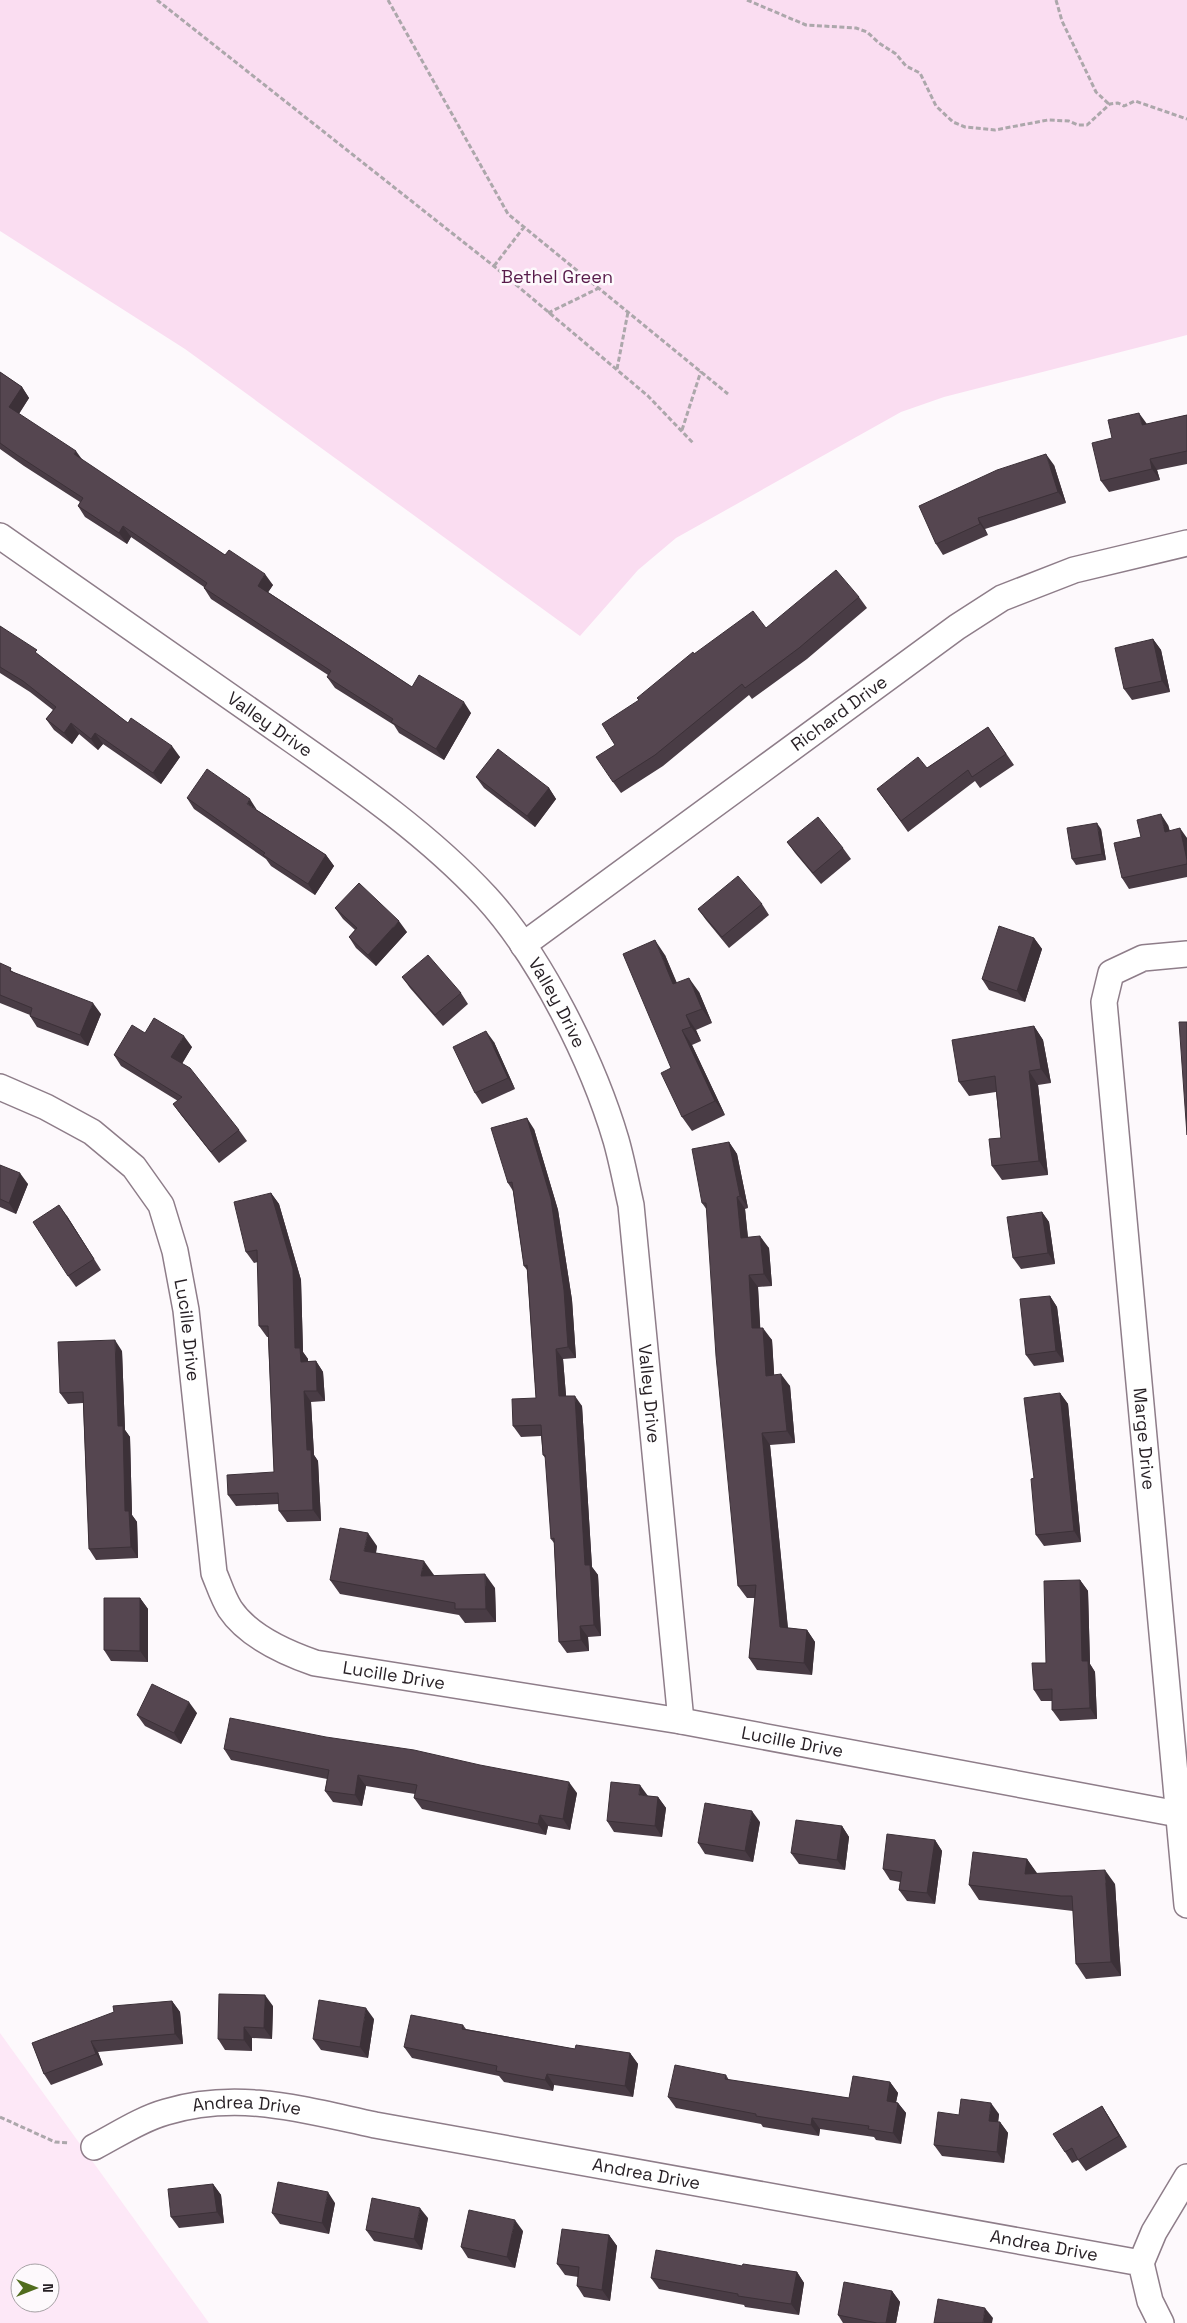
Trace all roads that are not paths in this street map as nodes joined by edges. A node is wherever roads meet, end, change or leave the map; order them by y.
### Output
1 (0, 536) edge
2 (1187, 544) edge
3 (523, 945) junction
4 (1187, 954) edge
5 (0, 1086) edge
6 (680, 1721) junction
7 (1178, 1814) junction
8 (1187, 1905) edge
9 (94, 2147) road end
10 (1187, 2176) edge
11 (1142, 2263) junction
12 (1161, 2323) edge

1 - 3 street, Valley Drive
2 - 3 street, Richard Drive
3 - 6 street, Valley Drive
4 - 7 street, Marge Drive
5 - 6 street, Lucille Drive
6 - 7 street, Lucille Drive
7 - 8 street, Marge Drive
9 - 11 street, Andrea Drive
10 - 11 street
11 - 12 street

